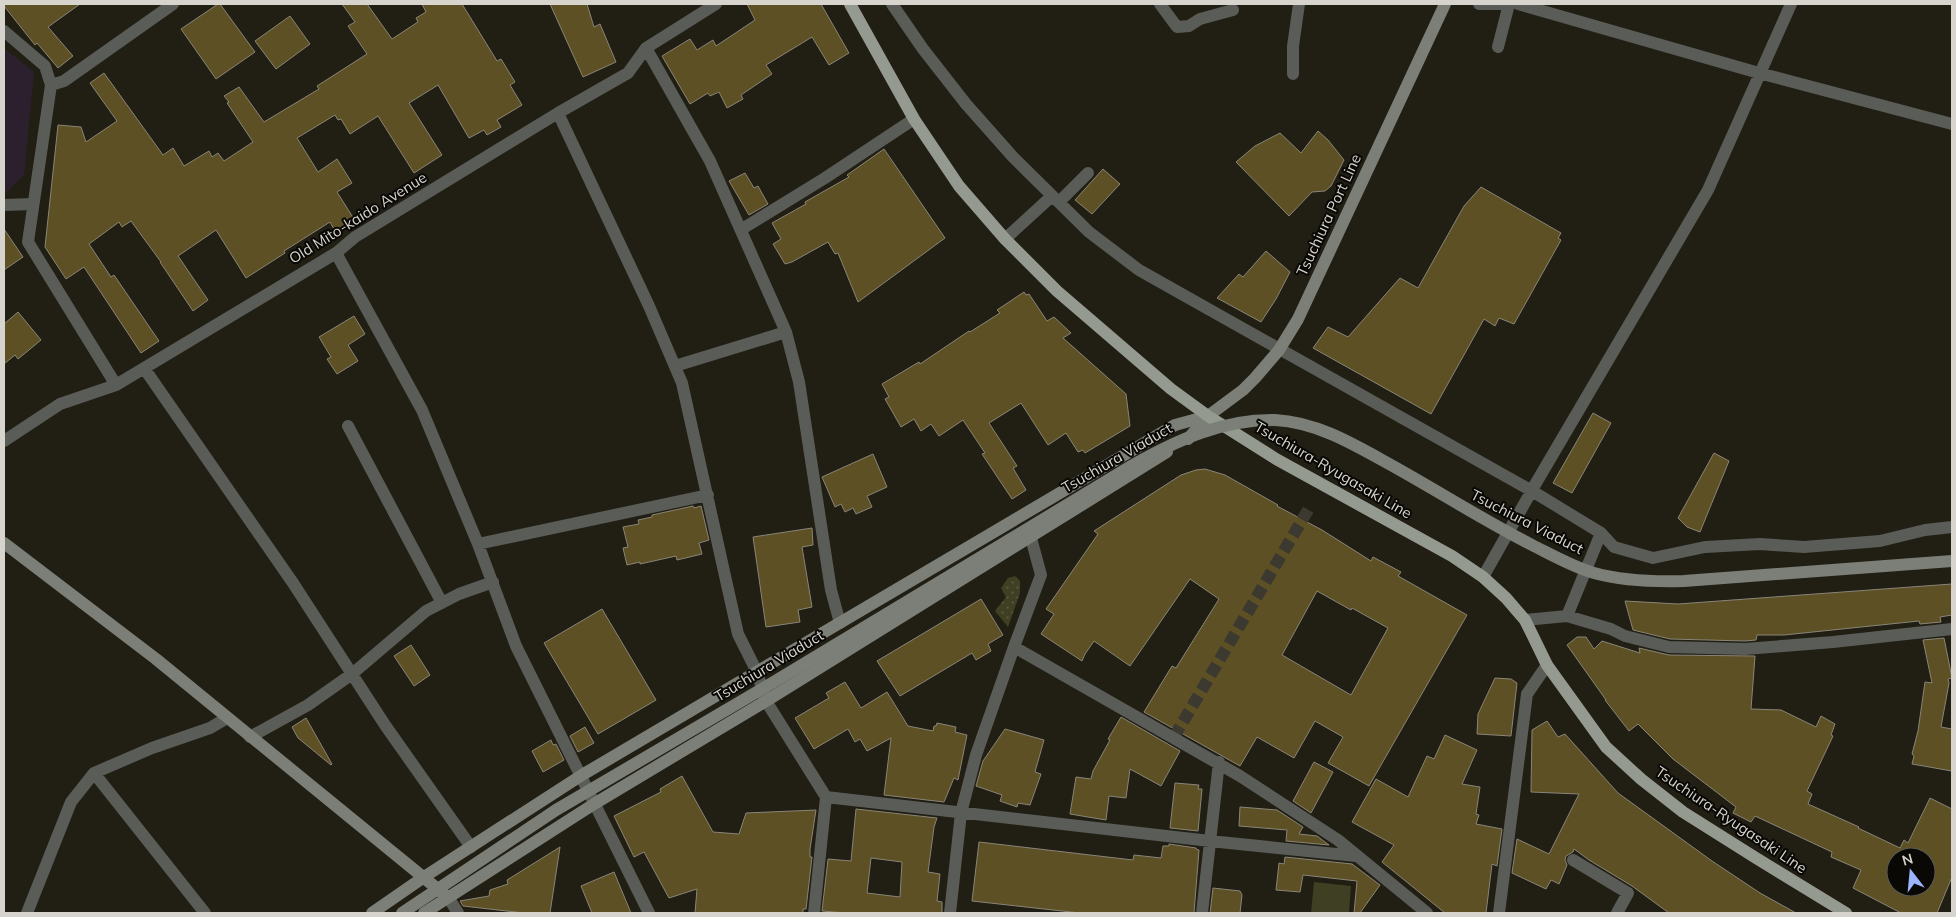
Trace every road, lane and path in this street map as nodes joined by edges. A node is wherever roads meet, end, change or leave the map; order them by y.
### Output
1 (173, 4) edge
2 (716, 4) edge
3 (850, 4) edge
4 (892, 4) edge
5 (1160, 4) edge
6 (1299, 4) edge
7 (1446, 4) edge
8 (1480, 4) edge
9 (1501, 4) edge
10 (1509, 4) edge
11 (1518, 4) edge
12 (1791, 4) edge
13 (1228, 8) edge
14 (4, 30) edge
15 (1498, 47) dead end
16 (646, 48) junction
17 (1759, 73) junction
18 (1293, 74) dead end
19 (51, 85) junction
20 (558, 113) junction
21 (914, 119) junction
22 (1952, 124) edge
23 (1088, 173) dead end
24 (1056, 199) junction
25 (33, 204) junction
26 (4, 205) edge
27 (742, 229) junction
28 (1005, 239) junction
29 (336, 253) junction
30 (786, 332) junction
31 (1279, 350) junction
32 (675, 366) junction
33 (144, 368) junction
34 (116, 385) junction
35 (1208, 416) junction
36 (348, 426) dead end
37 (4, 441) edge
38 (1532, 491) junction
39 (708, 495) junction
40 (1952, 527) edge
41 (1601, 532) junction
42 (1031, 538) junction
43 (4, 543) edge
44 (478, 544) junction
45 (1952, 561) edge
46 (1483, 576) junction
47 (492, 582) junction
48 (442, 603) junction
49 (1567, 616) junction
50 (1525, 620) junction
51 (840, 623) junction
52 (1952, 629) edge
53 (1014, 647) junction
54 (1547, 665) junction
55 (757, 672) junction
56 (352, 674) junction
57 (766, 702) junction
58 (226, 718) junction
59 (250, 737) junction
60 (1219, 762) junction
61 (94, 773) junction
62 (582, 775) junction
63 (826, 797) junction
64 (594, 804) junction
65 (962, 813) junction
66 (1210, 841) junction
67 (471, 847) junction
68 (1356, 856) junction
69 (1573, 860) dead end
70 (424, 877) junction
71 (448, 897) junction
72 (27, 913) edge
73 (205, 913) edge
74 (372, 913) edge
75 (402, 913) edge
76 (424, 913) edge
77 (458, 913) edge
78 (650, 913) edge
79 (814, 913) edge
80 (950, 913) edge
81 (1202, 913) edge
82 (1427, 913) edge
83 (1499, 913) edge
84 (1617, 913) edge
85 (1846, 913) edge

1 - 19 street
2 - 16 street, Old Mito-kaido Avenue
3 - 21 main road, Tsuchiura-Ryugasaki Line
4 - 24 street
5 - 13 street
6 - 18 street
7 - 31 street, Tsuchiura Port Line
8 - 9 street
10 - 15 street
11 - 17 street
12 - 17 street
14 - 19 street
16 - 20 street, Old Mito-kaido Avenue
16 - 27 street
17 - 22 street
17 - 38 street
19 - 25 street
20 - 29 street, Old Mito-kaido Avenue
20 - 32 street
21 - 27 street
21 - 28 main road, Tsuchiura-Ryugasaki Line
23 - 24 street
24 - 28 street
24 - 31 street
25 - 26 street
25 - 34 street
27 - 30 street
28 - 35 main road, Tsuchiura-Ryugasaki Line
29 - 33 street, Old Mito-kaido Avenue
29 - 44 street
30 - 32 street
30 - 51 street
31 - 35 street, Tsuchiura Port Line
31 - 38 street
32 - 39 street
33 - 34 street, Old Mito-kaido Avenue
33 - 56 street
34 - 37 street, Old Mito-kaido Avenue
35 - 42 street
35 - 46 main road, Tsuchiura-Ryugasaki Line
35 - 51 street
36 - 48 street
38 - 41 street
38 - 46 street
39 - 44 street
39 - 55 street
40 - 41 street
41 - 49 street
42 - 53 street
42 - 57 street
43 - 58 street
44 - 47 street
45 - 75 street, Tsuchiura Viaduct, bridge
46 - 50 main road, Tsuchiura-Ryugasaki Line
47 - 48 street
47 - 62 street
48 - 56 street
49 - 50 street
49 - 52 street
50 - 54 main road, Tsuchiura-Ryugasaki Line
51 - 55 street
53 - 60 street
53 - 65 street
54 - 83 street
54 - 85 main road, Tsuchiura-Ryugasaki Line
55 - 57 street
55 - 62 street
56 - 59 street
56 - 67 street
57 - 63 street
57 - 64 street
58 - 59 street
58 - 61 street
59 - 70 street
60 - 66 street
60 - 68 street
61 - 72 street
61 - 73 street
62 - 64 street
62 - 67 street
63 - 65 street
63 - 79 street
64 - 71 street
64 - 78 street
65 - 66 street
65 - 80 street
66 - 68 street
66 - 81 street
67 - 70 street
68 - 82 street
69 - 84 street
70 - 71 street
70 - 74 street
71 - 76 street
71 - 77 street

